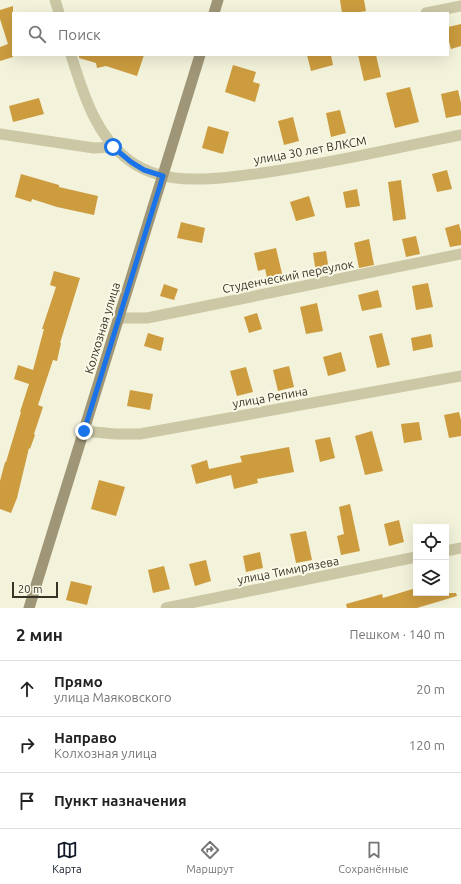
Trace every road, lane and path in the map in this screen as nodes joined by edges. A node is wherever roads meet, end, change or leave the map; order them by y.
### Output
1 (55, 0) edge
2 (218, 0) edge
3 (461, 6) edge
4 (59, 12) edge
5 (214, 12) edge
6 (431, 12) edge
7 (71, 56) edge
8 (200, 56) edge
9 (0, 134) edge
10 (461, 135) edge
11 (113, 147) junction
12 (163, 176) junction
13 (461, 254) edge
14 (119, 318) junction
15 (461, 376) edge
16 (84, 431) junction
17 (461, 548) edge
18 (449, 550) edge
19 (413, 558) edge
20 (29, 608) edge
21 (166, 608) edge

1 - 4 street
2 - 5 main road
3 - 6 street
7 - 11 street, улица 30 лет ВЛКСМ
8 - 12 main road, Колхозная улица
9 - 11 street
10 - 12 street, улица 30 лет ВЛКСМ
11 - 12 street, улица 30 лет ВЛКСМ
12 - 14 main road, Колхозная улица
13 - 14 street, Студенческий переулок
14 - 16 main road, Колхозная улица
15 - 16 street, улица Репина
16 - 20 main road, Колхозная улица
17 - 18 street
19 - 21 street, улица Тимирязева

